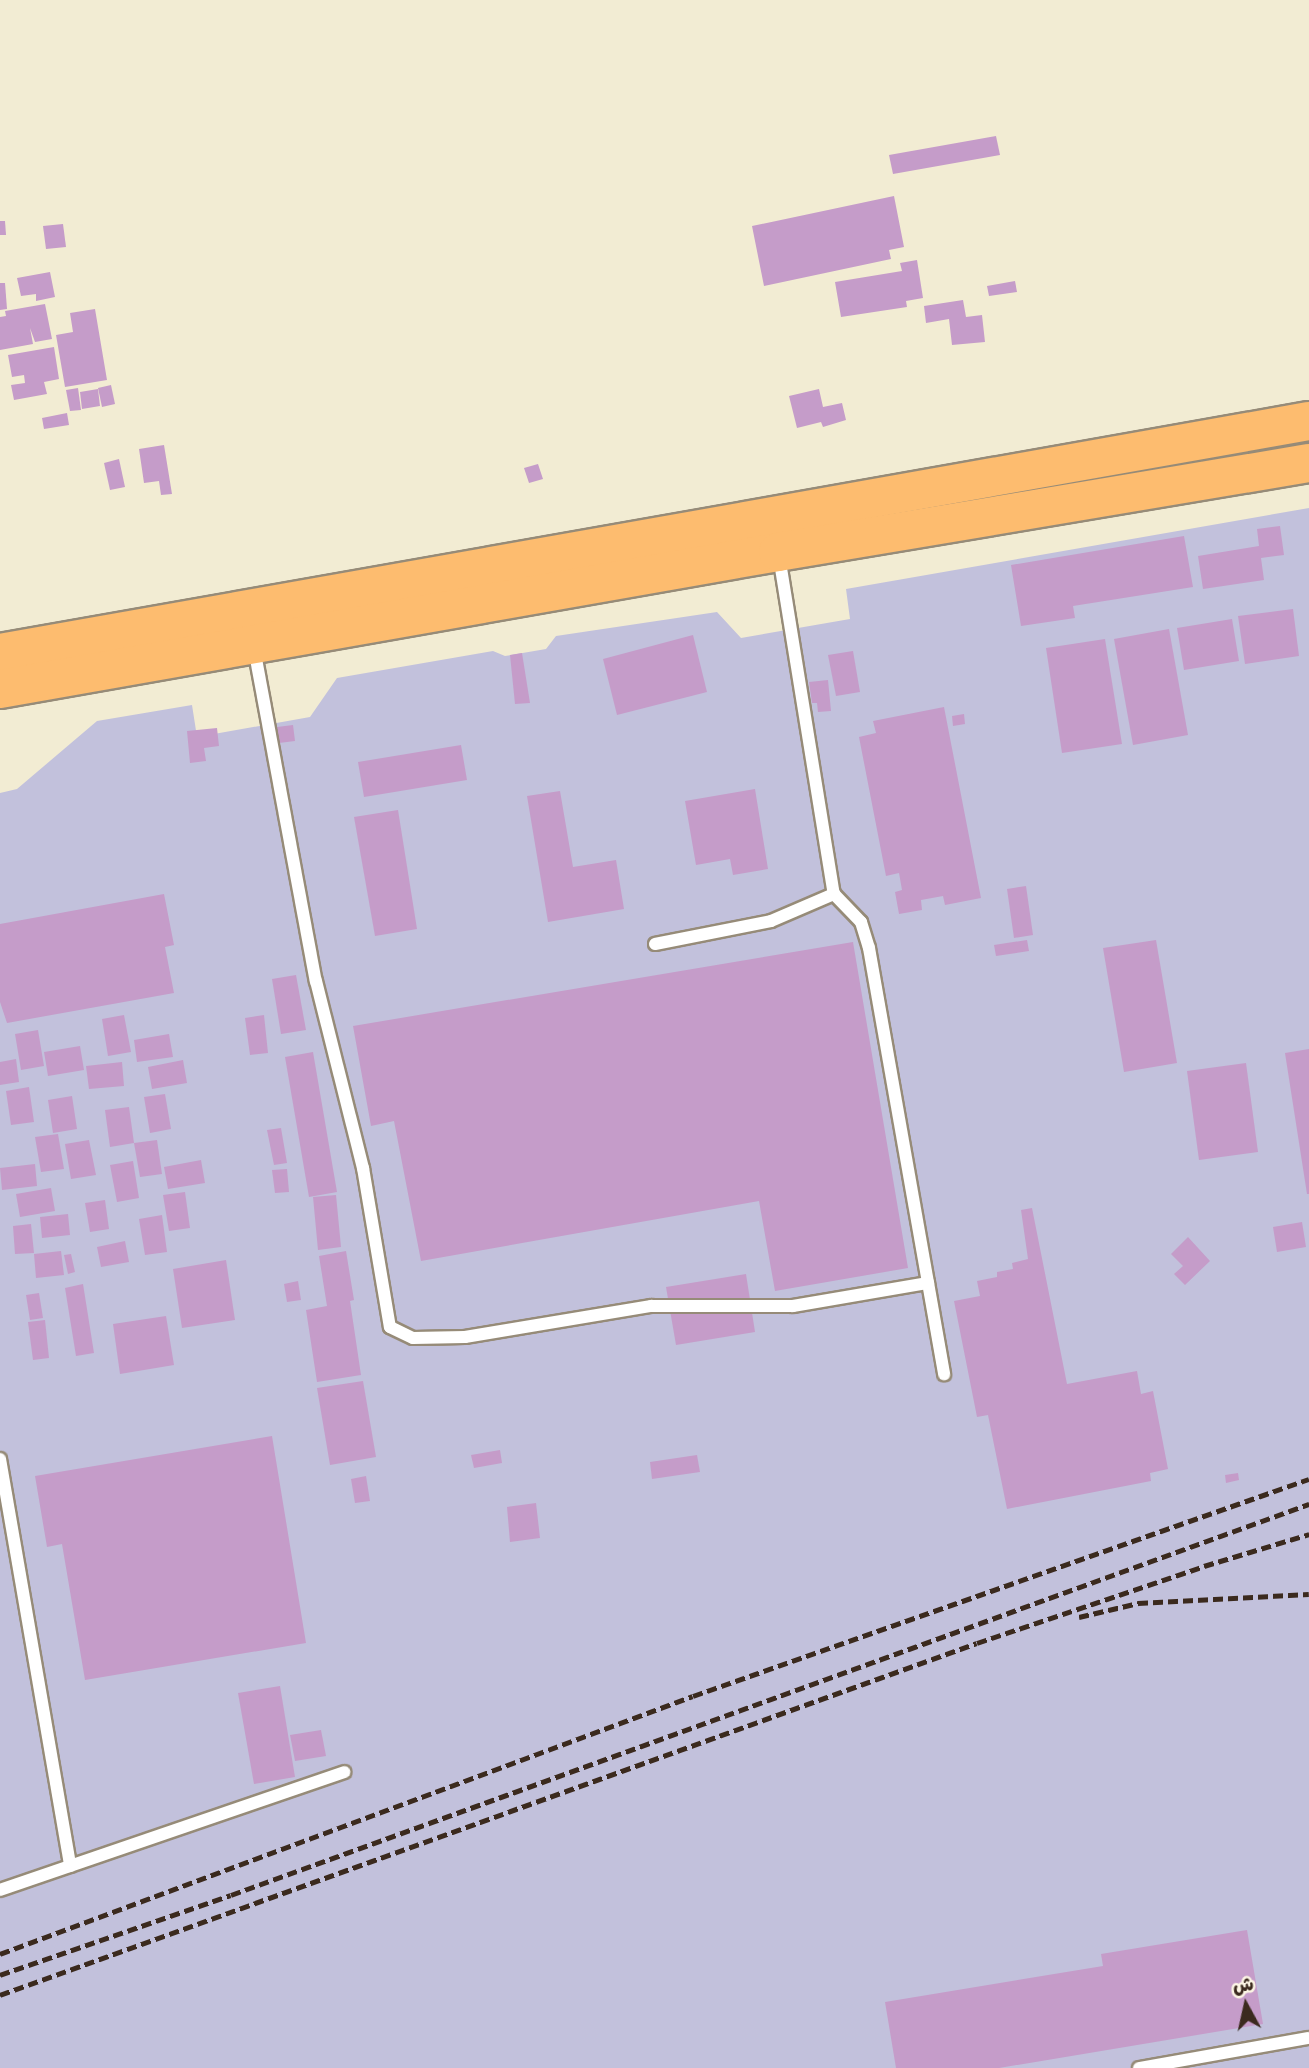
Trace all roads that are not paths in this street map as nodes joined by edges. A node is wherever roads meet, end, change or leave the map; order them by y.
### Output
1 (1309, 421) edge
2 (1309, 463) edge
3 (778, 552) junction
4 (254, 644) junction
5 (0, 653) edge
6 (0, 689) edge
7 (834, 894) junction
8 (655, 944) dead end
9 (928, 1283) junction
10 (944, 1374) dead end
11 (0, 1460) edge
12 (344, 1772) dead end
13 (70, 1866) junction
14 (0, 1890) edge
15 (1308, 2038) edge
16 (1139, 2068) edge

1 - 5 highway
2 - 3 highway
3 - 4 highway
3 - 7 lane
4 - 6 highway
4 - 9 lane
7 - 8 lane
7 - 9 lane
9 - 10 lane
11 - 13 lane
12 - 13 lane
13 - 14 lane
15 - 16 lane

